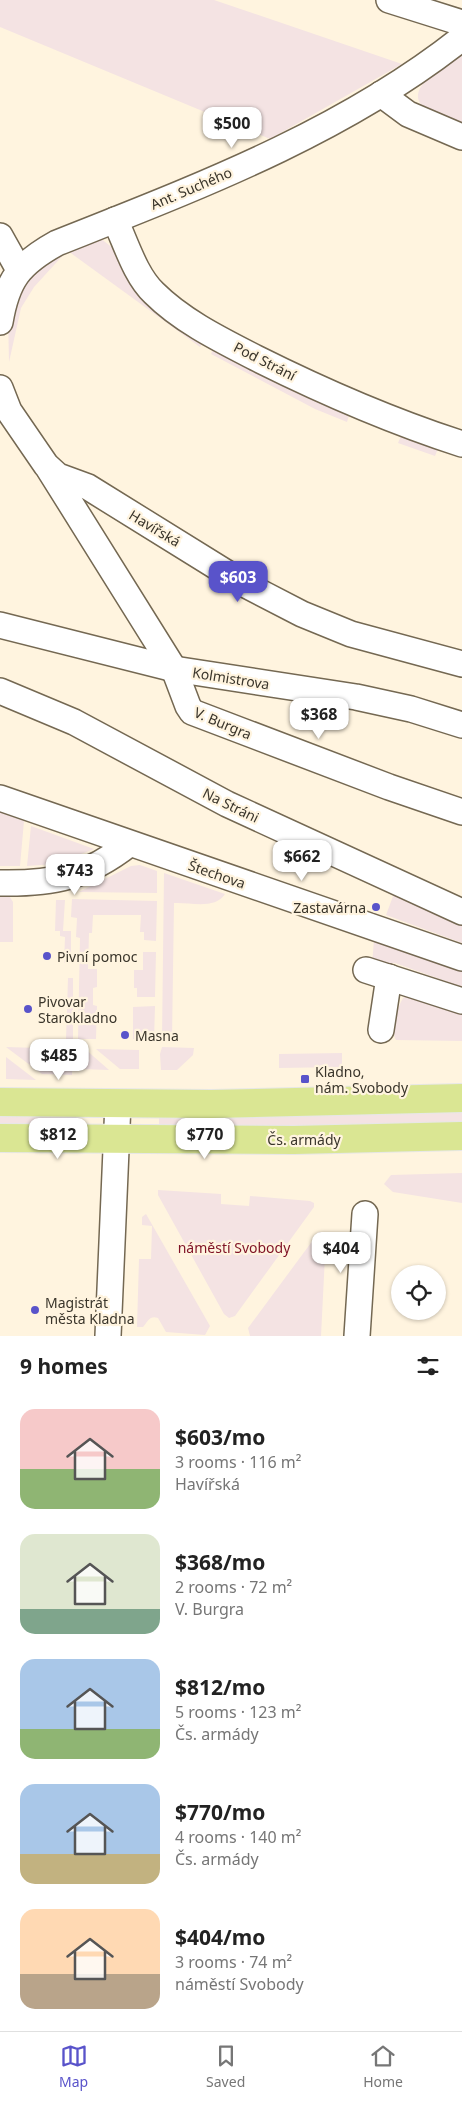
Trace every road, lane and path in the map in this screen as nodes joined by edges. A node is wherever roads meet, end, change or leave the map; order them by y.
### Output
1 (389, 0) edge
2 (462, 22) edge
3 (462, 38) edge
4 (381, 94) junction
5 (462, 138) edge
6 (115, 220) junction
7 (0, 236) edge
8 (9, 283) edge
9 (0, 322) edge
10 (0, 388) edge
11 (462, 444) edge
12 (49, 469) junction
13 (0, 625) edge
14 (462, 664) edge
15 (174, 669) junction
16 (1, 692) edge
17 (462, 725) edge
18 (0, 798) edge
19 (462, 812) edge
20 (129, 844) junction
21 (0, 883) edge
22 (462, 912) edge
23 (462, 958) edge
24 (366, 970) dead end
25 (389, 977) junction
26 (462, 1001) edge
27 (381, 1030) dead end
28 (462, 1098) edge
29 (0, 1102) edge
30 (118, 1103) junction
31 (462, 1136) edge
32 (0, 1138) edge
33 (116, 1140) junction
34 (365, 1214) dead end
35 (108, 1336) edge
36 (357, 1336) edge

1 - 2 street
3 - 4 street, Ant. Suchého
4 - 5 street
4 - 6 street, Ant. Suchého
6 - 8 street, Ant. Suchého
6 - 11 street, Pod Strání
7 - 8 street
8 - 9 street
10 - 12 street, Havířská
12 - 14 street, Havířská
12 - 15 street, V. Burgra
13 - 15 street, Kolmistrova
15 - 17 street, Kolmistrova
15 - 19 street, V. Burgra
16 - 22 street, Na Stráni
18 - 20 street, Štechova
20 - 21 street
20 - 23 street, Štechova
24 - 25 street
25 - 26 street
25 - 27 street
28 - 30 main road
29 - 30 main road
30 - 33 street
31 - 33 main road, Čs. armády
32 - 33 main road, Čs. armády
33 - 35 street
34 - 36 street

